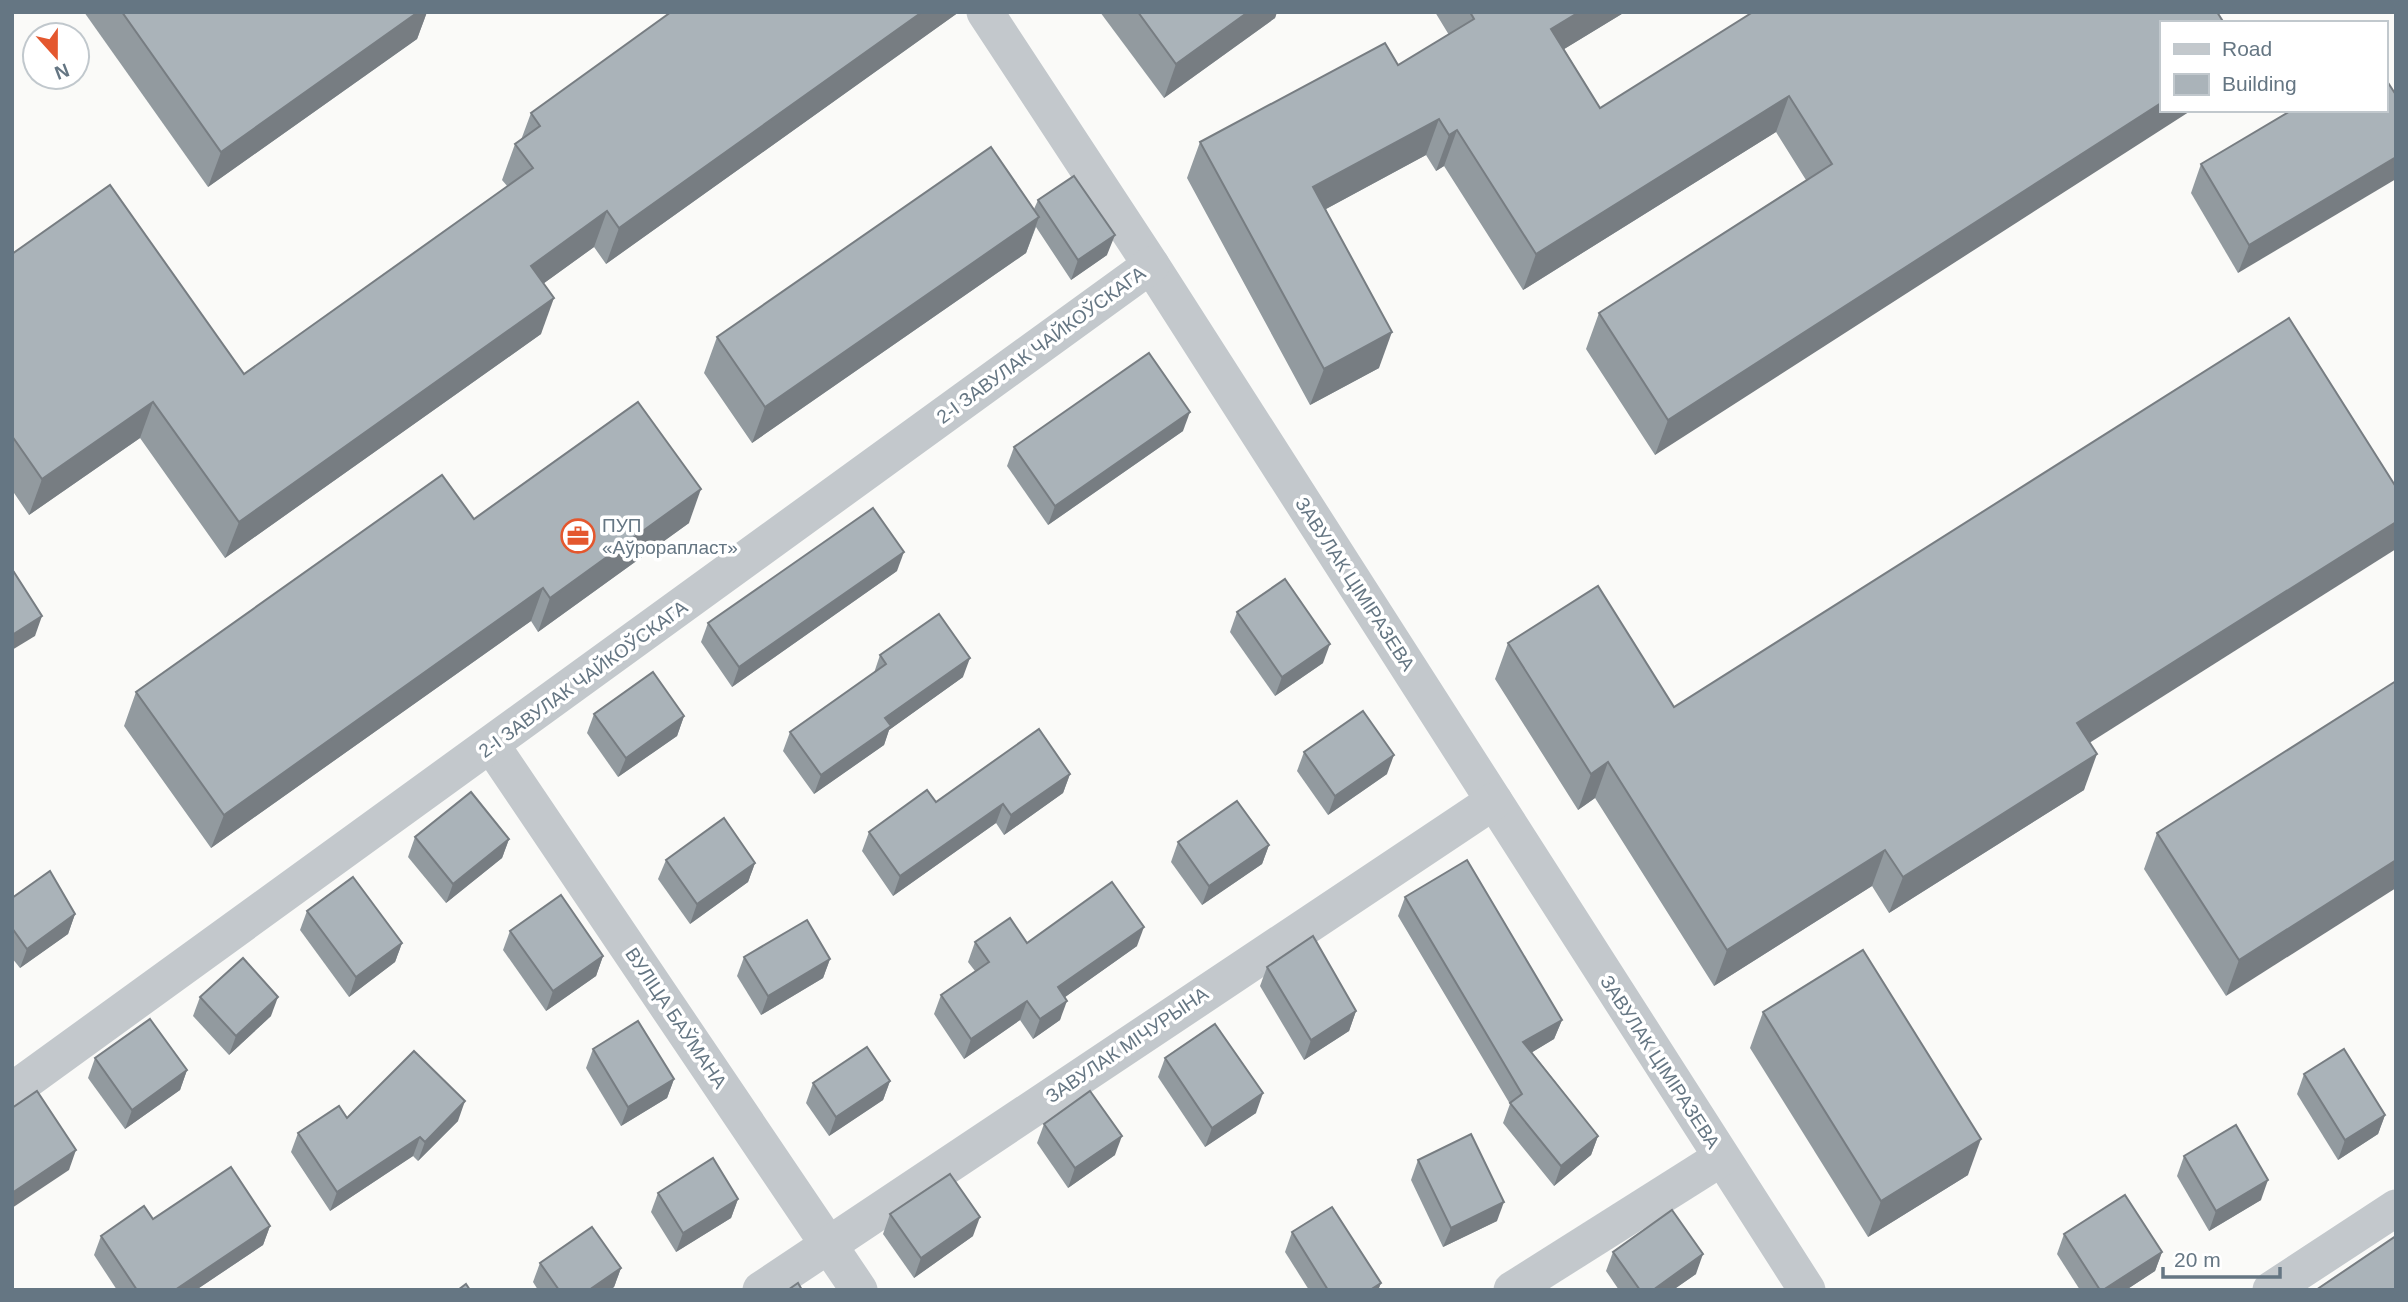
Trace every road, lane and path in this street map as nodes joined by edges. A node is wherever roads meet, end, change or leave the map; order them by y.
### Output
1 (985, 12) edge
2 (1152, 265) junction
3 (492, 746) junction
4 (1494, 801) junction
5 (12, 1091) edge
6 (1721, 1158) junction
7 (2396, 1208) edge
8 (828, 1243) junction
9 (761, 1290) edge
10 (859, 1290) edge
11 (1512, 1290) edge
12 (1807, 1290) edge
13 (2271, 1290) edge

1 - 2 street, ЗАВУЛАК ЦІМІРАЗЕВА
2 - 3 street, 2-І ЗАВУЛАК ЧАЙКОЎСКАГА
2 - 4 street, ЗАВУЛАК ЦІМІРАЗЕВА
3 - 5 street, 2-І ЗАВУЛАК ЧАЙКОЎСКАГА
3 - 8 street, ВУЛІЦА БАЎМАНА
4 - 6 street, ЗАВУЛАК ЦІМІРАЗЕВА
4 - 8 street, ЗАВУЛАК МІЧУРЫНА
6 - 11 street, ЗАВУЛАК ЦІМІРАЗЕВА
6 - 12 street, ЗАВУЛАК ЦІМІРАЗЕВА
7 - 13 street
8 - 9 street, ЗАВУЛАК МІЧУРЫНА
8 - 10 street, ВУЛІЦА БАЎМАНА

